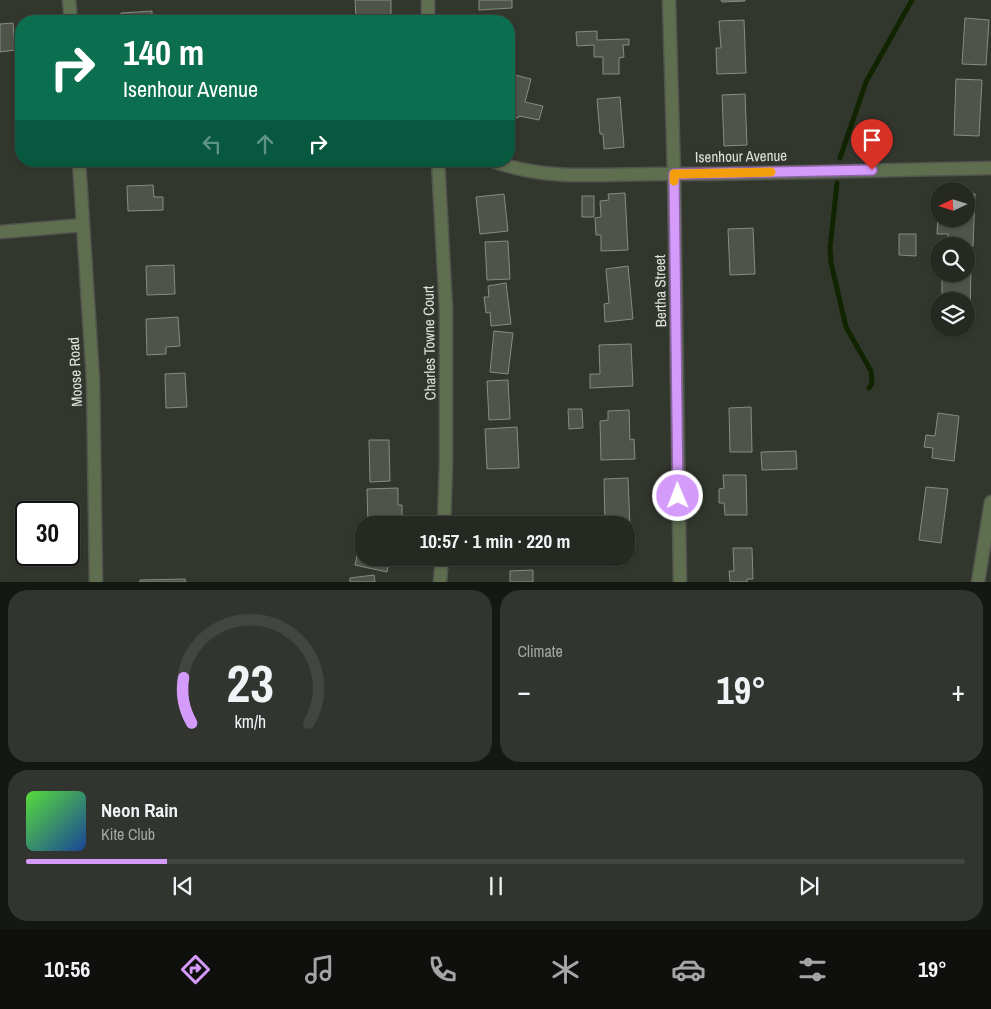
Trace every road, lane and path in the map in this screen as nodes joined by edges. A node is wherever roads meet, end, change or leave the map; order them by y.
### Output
1 (69, 0) edge
2 (428, 0) edge
3 (669, 0) edge
4 (70, 15) edge
5 (428, 15) edge
6 (79, 167) edge
7 (438, 167) edge
8 (513, 167) edge
9 (991, 168) edge
10 (674, 174) junction
11 (83, 225) junction
12 (0, 232) edge
13 (991, 502) edge
14 (444, 516) edge
15 (441, 566) edge
16 (96, 582) edge
17 (440, 582) edge
18 (680, 582) edge
19 (978, 582) edge

1 - 4 street
2 - 5 street
3 - 10 street, Bertha Street
6 - 11 street, Moose Road
7 - 14 street, Charles Towne Court
8 - 10 street, Isenhour Avenue
9 - 10 street, Isenhour Avenue
10 - 18 street, Bertha Street
11 - 12 street
11 - 16 street, Moose Road
13 - 19 street
15 - 17 street

